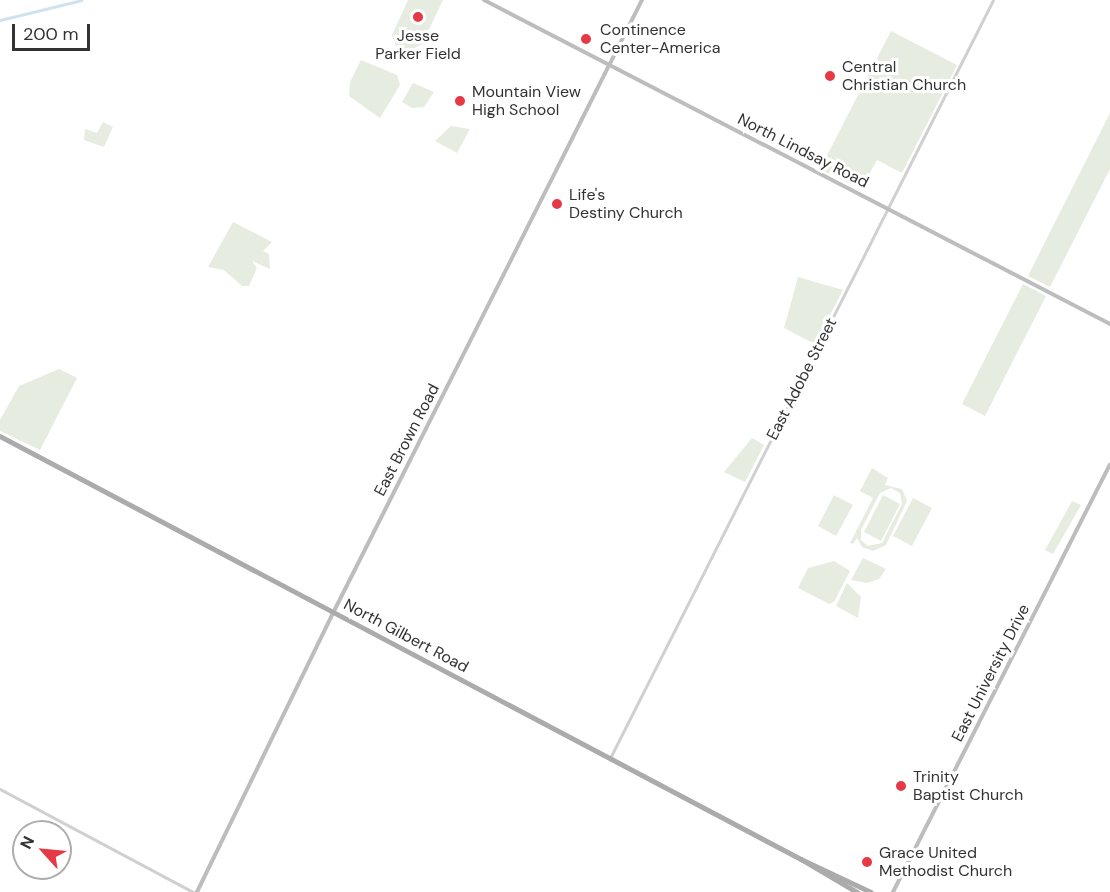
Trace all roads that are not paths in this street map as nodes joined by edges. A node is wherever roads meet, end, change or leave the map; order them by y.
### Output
1 (484, 0) edge
2 (642, 0) edge
3 (993, 0) edge
4 (610, 65) junction
5 (888, 209) junction
6 (1110, 324) edge
7 (0, 436) edge
8 (1110, 465) edge
9 (333, 611) junction
10 (610, 758) junction
11 (0, 789) edge
12 (801, 859) junction
13 (841, 880) junction
14 (195, 892) edge
15 (857, 892) edge
16 (871, 892) edge
17 (893, 892) edge

1 - 4 main road, North Lindsay Road
2 - 4 main road, East Brown Road
3 - 5 street, East Adobe Street
4 - 5 main road, North Lindsay Road
4 - 9 main road, East Brown Road
5 - 6 main road, North Lindsay Road
5 - 10 street, East Adobe Street
7 - 9 main road, North Gilbert Road
8 - 17 main road, East University Drive
9 - 10 main road, North Gilbert Road
9 - 14 main road, East Brown Road
10 - 12 main road, North Gilbert Road
11 - 14 street
12 - 13 main road, North Gilbert Road
12 - 13 main road, North Gilbert Road
13 - 15 main road, North Gilbert Road
13 - 16 main road, North Gilbert Road

